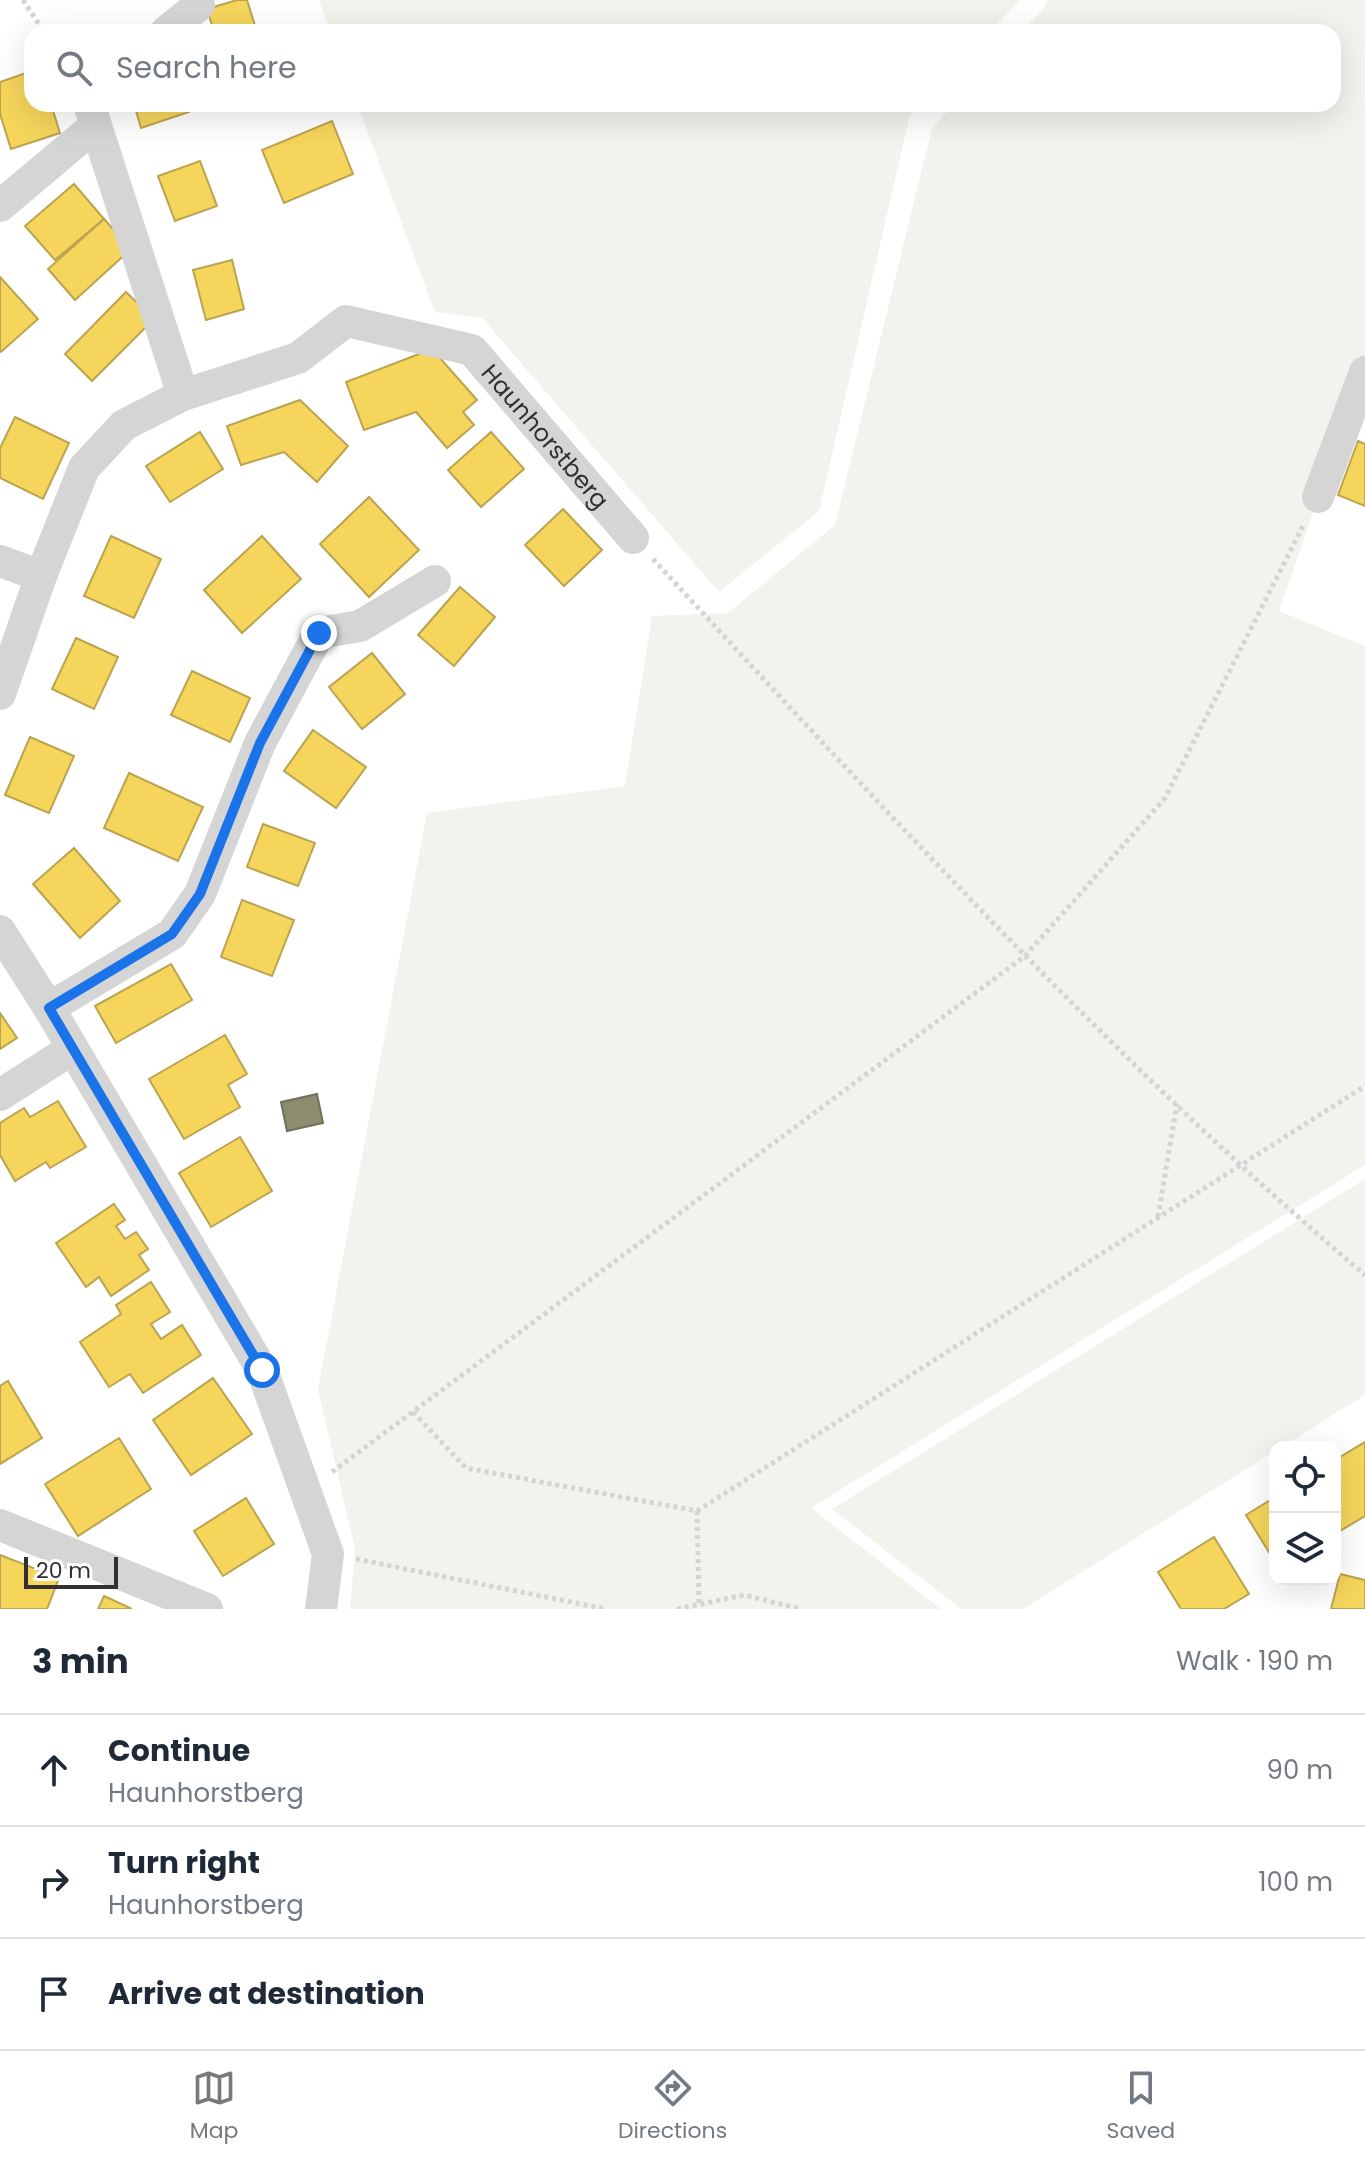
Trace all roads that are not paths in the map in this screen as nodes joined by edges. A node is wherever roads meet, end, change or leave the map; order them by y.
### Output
1 (199, 5) dead end
2 (176, 24) edge
3 (92, 115) edge
4 (0, 206) edge
5 (1365, 372) edge
6 (183, 395) junction
7 (1318, 497) road end
8 (633, 538) road end
9 (0, 561) edge
10 (41, 576) junction
11 (435, 581) dead end
12 (0, 694) edge
13 (0, 931) edge
14 (49, 1008) junction
15 (72, 1049) junction
16 (0, 1095) edge
17 (0, 1525) edge
18 (207, 1609) edge
19 (321, 1609) edge

1 - 2 street
3 - 4 street
3 - 6 street
5 - 7 street
6 - 8 street, Haunhorstberg
6 - 10 street, Haunhorstberg
9 - 10 street
10 - 12 street, Haunhorstberg
11 - 14 street
13 - 14 street
14 - 15 street
15 - 16 street
15 - 19 street
17 - 18 street

